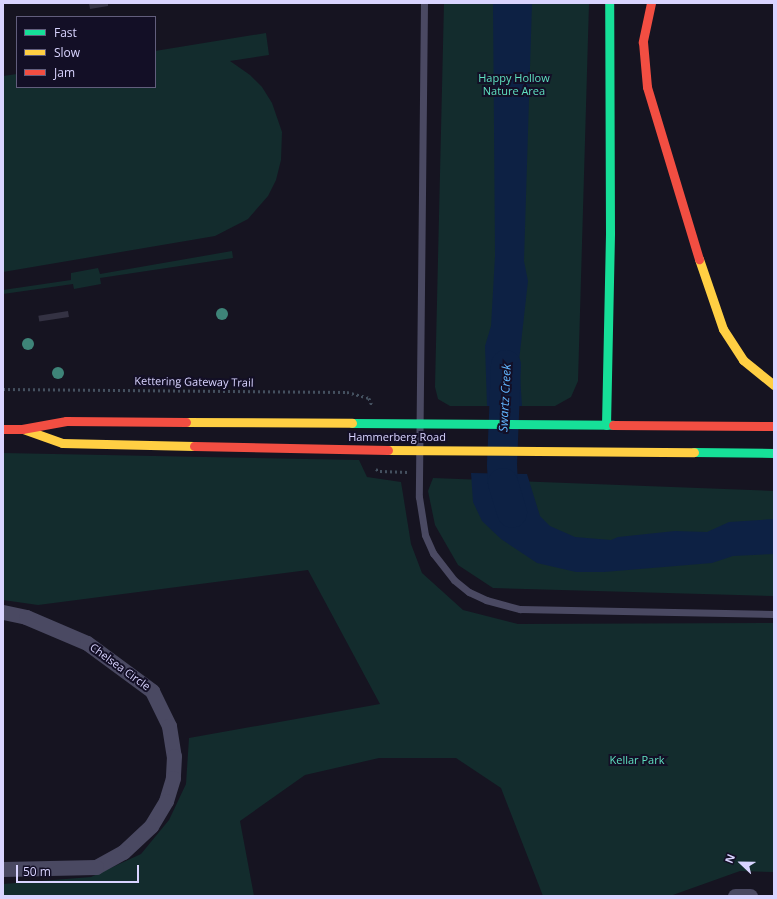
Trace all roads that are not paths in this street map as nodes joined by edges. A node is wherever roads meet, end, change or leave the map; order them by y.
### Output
1 (424, 3) edge
2 (609, 3) edge
3 (651, 3) edge
4 (774, 385) edge
5 (420, 423) junction
6 (606, 425) junction
7 (774, 426) edge
8 (3, 429) edge
9 (22, 429) junction
10 (420, 449) junction
11 (631, 452) junction
12 (774, 453) edge
13 (3, 612) edge
14 (774, 614) edge
15 (3, 869) edge
16 (735, 896) edge
17 (750, 896) edge

1 - 5 lane
2 - 6 main road
3 - 4 main road
5 - 6 main road, Hammerberg Road
5 - 9 main road, Hammerberg Road
5 - 10 lane
6 - 7 main road, Hammerberg Road
6 - 11 main road
8 - 9 main road, Hammerberg Road
9 - 10 main road, Hammerberg Road
10 - 11 main road, Hammerberg Road
10 - 14 lane
11 - 12 main road, Hammerberg Road
13 - 15 street, Chelsea Circle
16 - 17 street

